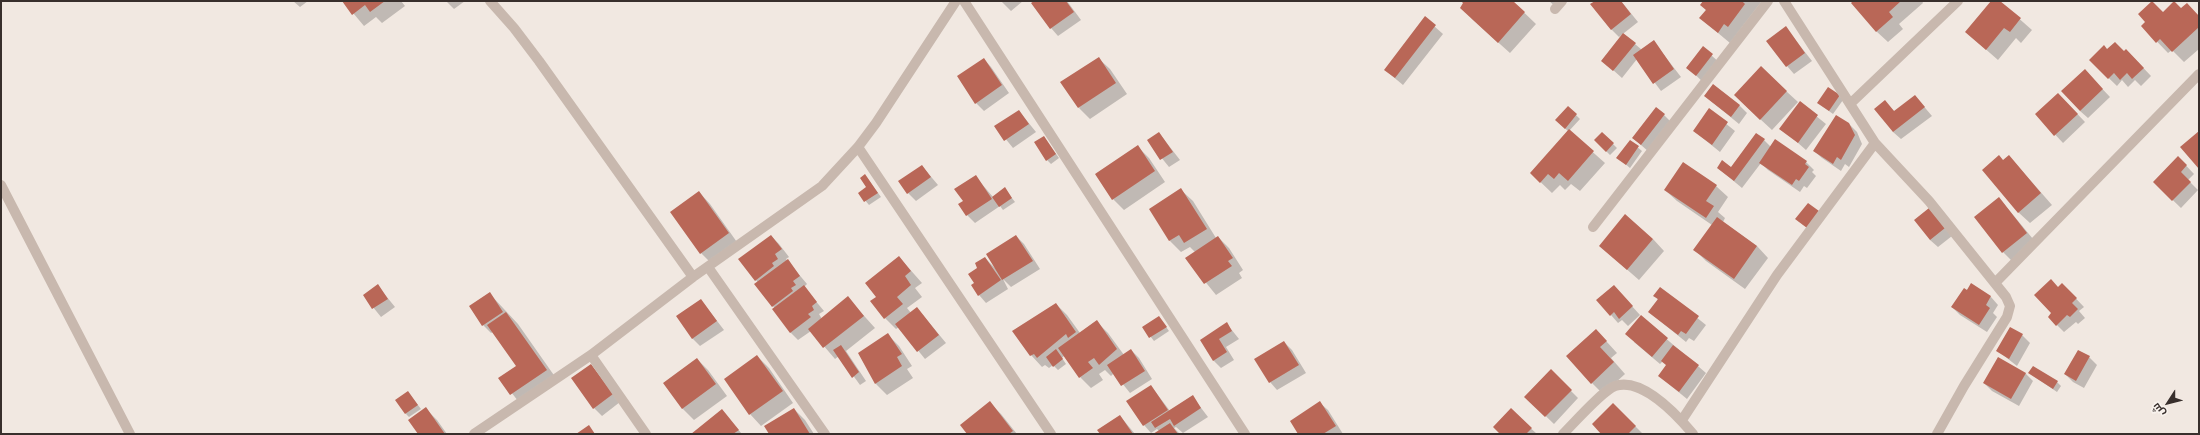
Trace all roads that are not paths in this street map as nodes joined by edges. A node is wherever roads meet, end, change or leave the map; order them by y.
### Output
1 (956, 1) edge
2 (964, 1) edge
3 (1562, 1) edge
4 (1768, 1) edge
5 (1784, 1) edge
6 (1958, 1) edge
7 (493, 3) edge
8 (1555, 9) dead end
9 (2199, 74) edge
10 (1850, 104) junction
11 (1875, 143) junction
12 (858, 147) junction
13 (1, 185) edge
14 (1593, 227) dead end
15 (708, 267) junction
16 (693, 277) junction
17 (1995, 283) junction
18 (591, 355) junction
19 (1682, 420) junction
20 (130, 434) edge
21 (474, 434) edge
22 (646, 434) edge
23 (825, 434) edge
24 (1051, 434) edge
25 (1245, 434) edge
26 (1563, 434) edge
27 (1693, 434) edge
28 (1937, 434) edge

1 - 12 street
2 - 25 street
3 - 8 street
4 - 14 street
5 - 10 street
6 - 10 street
7 - 16 street
9 - 17 street
10 - 11 street
11 - 17 street
11 - 19 street
12 - 15 street
12 - 24 street
13 - 20 street
15 - 16 street
15 - 23 street
16 - 18 street
17 - 28 street
18 - 21 street
18 - 22 street
19 - 26 street
19 - 27 street

